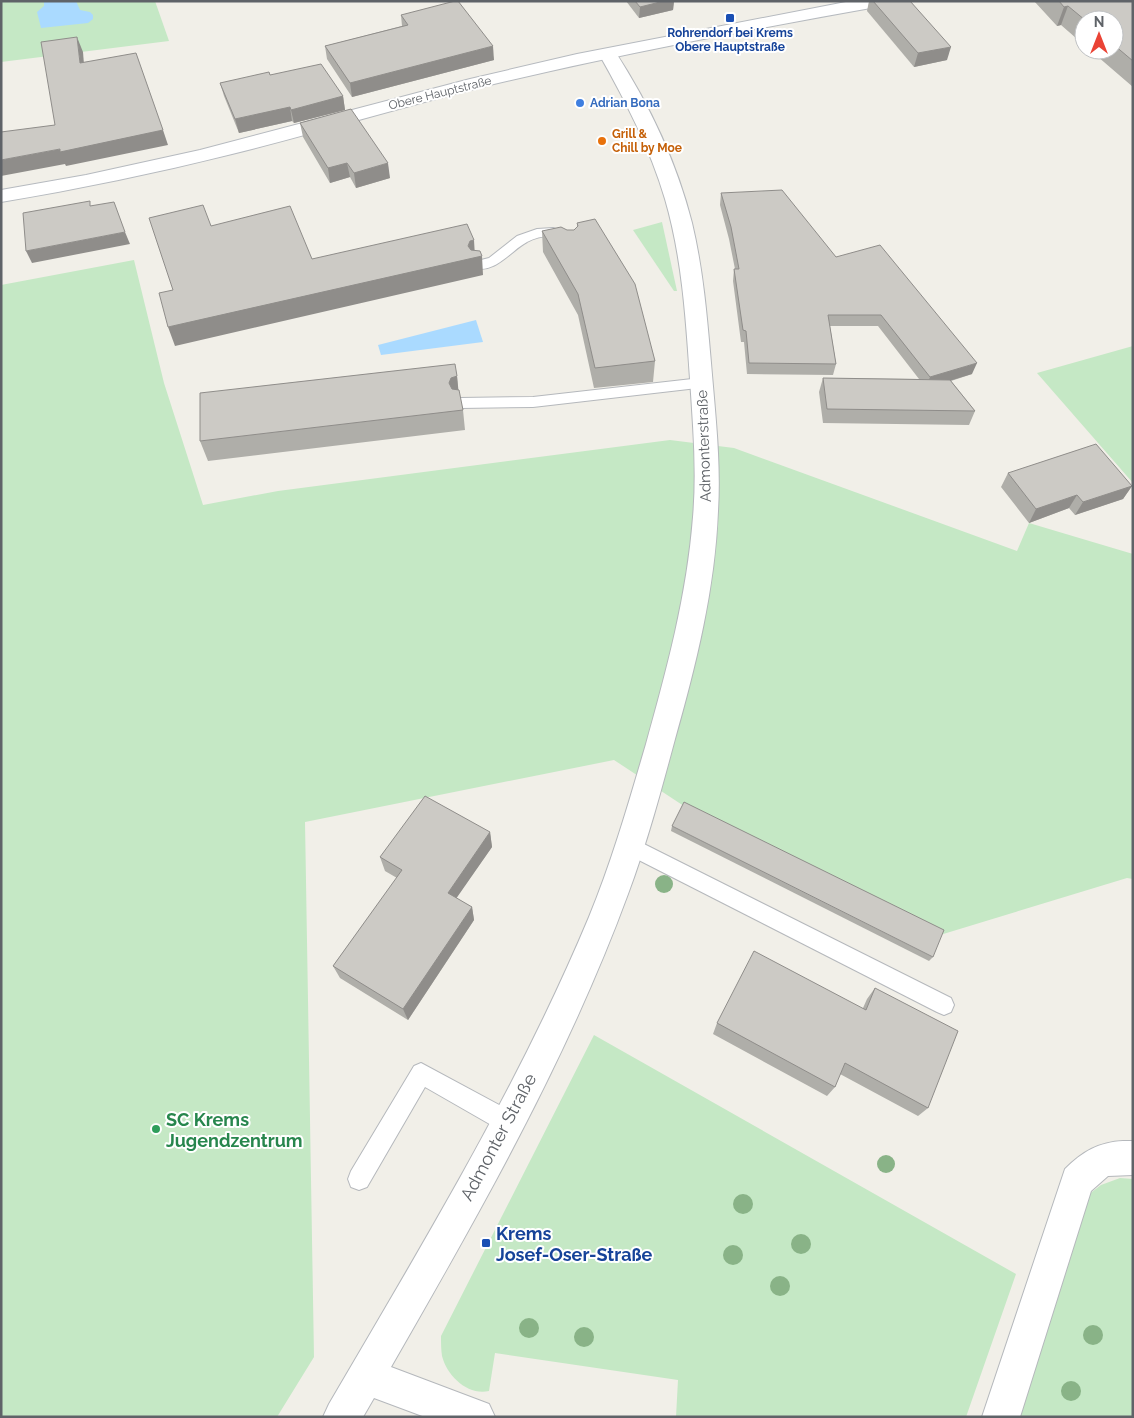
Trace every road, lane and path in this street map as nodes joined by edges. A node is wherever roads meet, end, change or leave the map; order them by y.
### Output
1 (882, 1) edge
2 (608, 54) junction
3 (1, 196) edge
4 (569, 246) edge
5 (478, 265) edge
6 (702, 383) junction
7 (460, 403) edge
8 (630, 846) junction
9 (944, 1005) dead end
10 (508, 1122) junction
11 (1133, 1158) edge
12 (359, 1179) dead end
13 (366, 1376) junction
14 (342, 1417) edge
15 (476, 1417) edge
16 (1001, 1417) edge

1 - 2 street, Obere Hauptstraße
2 - 3 street, Obere Hauptstraße
2 - 6 street, Admonterstraße
4 - 5 lane
6 - 7 lane
6 - 8 street, Admonterstraße
8 - 9 lane
8 - 10 street, Admonter Straße
10 - 12 lane
10 - 13 street, Admonter Straße
11 - 16 street
13 - 14 street, Admonter Straße
13 - 15 street

